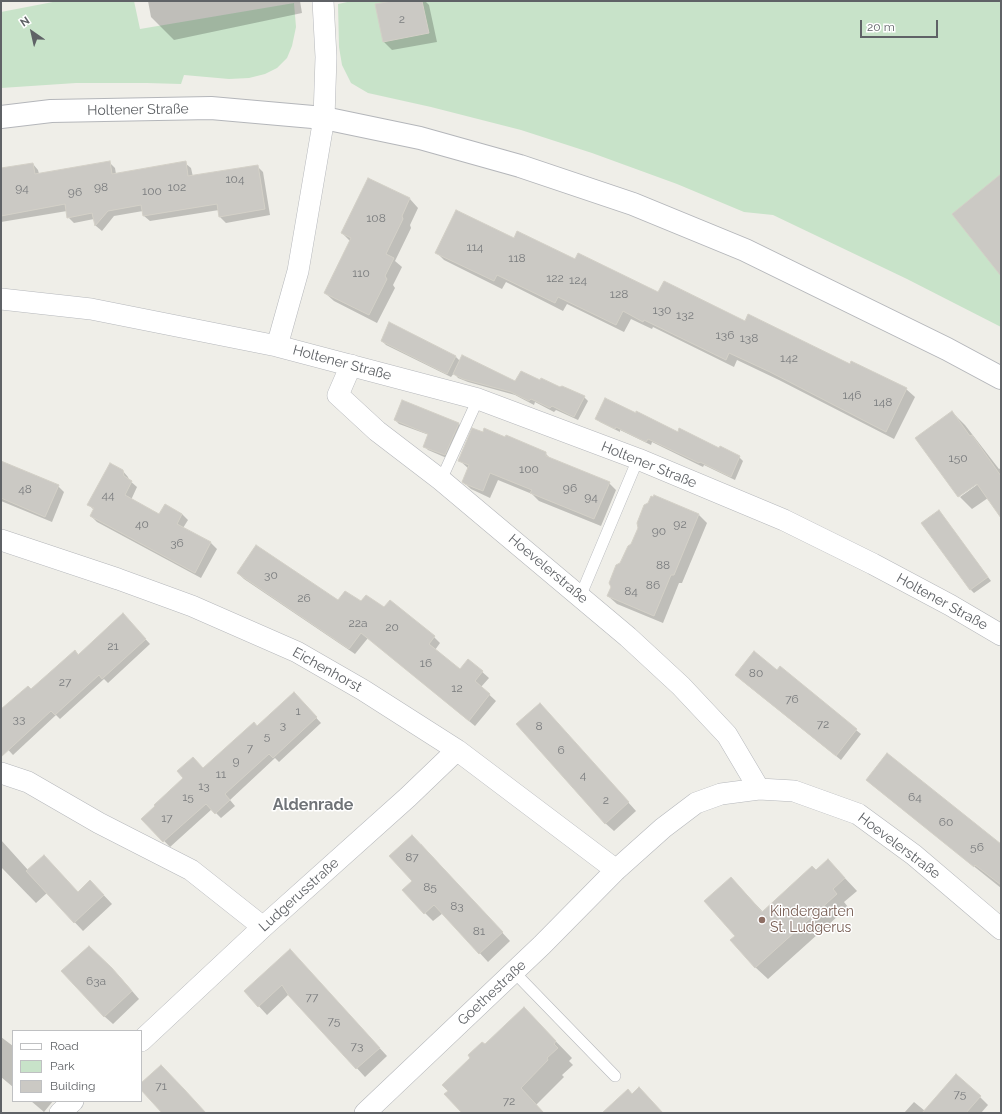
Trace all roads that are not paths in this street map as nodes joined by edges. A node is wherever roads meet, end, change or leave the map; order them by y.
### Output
1 (323, 1) edge
2 (1, 117) edge
3 (324, 118) junction
4 (1, 299) edge
5 (277, 346) junction
6 (351, 365) junction
7 (1001, 378) edge
8 (478, 399) junction
9 (638, 459) junction
10 (441, 480) junction
11 (1, 540) edge
12 (580, 597) junction
13 (1001, 635) edge
14 (458, 750) junction
15 (1, 773) edge
16 (759, 789) junction
17 (616, 870) junction
18 (263, 927) junction
19 (1001, 929) edge
20 (514, 972) junction
21 (142, 1040) edge
22 (616, 1076) dead end
23 (72, 1102) edge
24 (60, 1113) edge
25 (365, 1113) edge

1 - 3 street
2 - 3 street, Holtener Straße
3 - 5 street, Holtener Straße
3 - 7 street, Holtener Straße
4 - 5 street, Holtener Straße
5 - 6 street, Holtener Straße
6 - 8 street, Holtener Straße
6 - 10 street, Hoevelerstraße
8 - 9 street, Holtener Straße
8 - 10 lane
9 - 12 lane
9 - 13 street, Holtener Straße
10 - 12 street, Hoevelerstraße
11 - 14 street, Eichenhorst
12 - 16 street, Hoevelerstraße
14 - 17 street, Eichenhorst
14 - 18 street, Ludgerusstraße
15 - 18 street
16 - 17 street, Hoevelerstraße
16 - 19 street, Hoevelerstraße
17 - 20 street, Goethestraße
18 - 21 street, Ludgerusstraße
20 - 22 lane
20 - 25 street, Goethestraße
23 - 24 street

